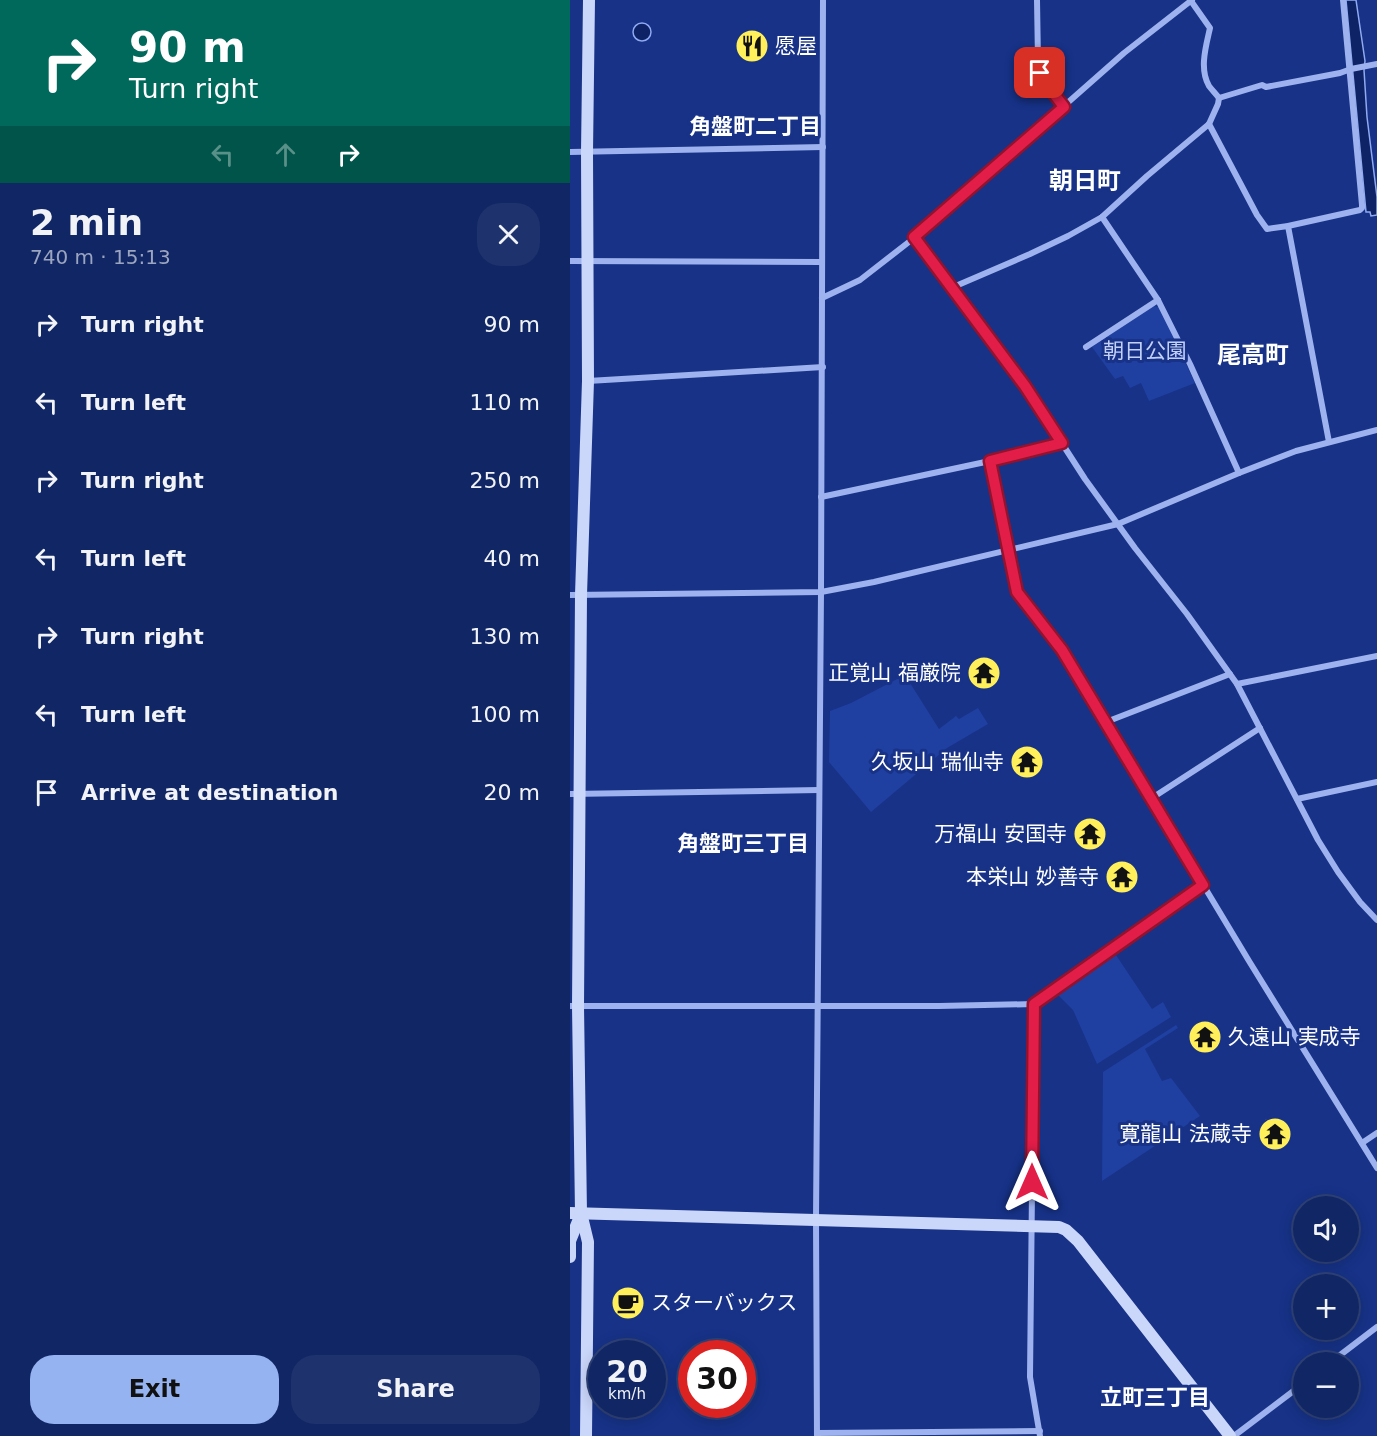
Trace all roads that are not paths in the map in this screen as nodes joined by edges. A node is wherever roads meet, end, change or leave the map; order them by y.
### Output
1 (589, 0) edge
2 (823, 0) edge
3 (1037, 0) edge
4 (1192, 0) edge
5 (1342, 0) edge
6 (1377, 64) edge
7 (1350, 69) junction
8 (1219, 98) junction
9 (1064, 107) junction
10 (1209, 124) junction
11 (823, 147) junction
12 (570, 152) edge
13 (587, 152) junction
14 (1102, 217) junction
15 (1288, 226) junction
16 (914, 237) junction
17 (570, 261) edge
18 (587, 261) junction
19 (821, 261) junction
20 (951, 288) junction
21 (822, 298) junction
22 (1158, 300) junction
23 (1086, 347) dead end
24 (823, 367) junction
25 (588, 381) junction
26 (1377, 430) edge
27 (1329, 442) junction
28 (1062, 443) junction
29 (990, 461) junction
30 (1239, 473) junction
31 (821, 497) junction
32 (1118, 524) junction
33 (1008, 549) junction
34 (821, 592) junction
35 (576, 595) edge
36 (1377, 656) edge
37 (1230, 674) junction
38 (1237, 684) junction
39 (1106, 722) junction
40 (1260, 729) junction
41 (1377, 782) edge
42 (819, 790) junction
43 (575, 794) edge
44 (1152, 798) junction
45 (1297, 799) junction
46 (1203, 885) junction
47 (1377, 920) edge
48 (1034, 1004) junction
49 (818, 1005) junction
50 (574, 1006) edge
51 (1377, 1133) edge
52 (1362, 1143) junction
53 (1377, 1168) edge
54 (576, 1213) edge
55 (816, 1219) junction
56 (1032, 1227) junction
57 (570, 1257) edge
58 (1377, 1327) edge
59 (1344, 1352) edge
60 (1293, 1391) edge
61 (817, 1434) edge
62 (1040, 1434) edge
63 (586, 1436) edge
64 (1232, 1436) edge

1 - 13 main road
2 - 11 street
3 - 9 street
4 - 8 street
4 - 9 street
5 - 7 street
6 - 7 street
7 - 8 street
7 - 15 street
8 - 10 street
9 - 16 street
10 - 14 street
10 - 15 street
11 - 13 street
11 - 19 street
12 - 13 street
13 - 18 main road
14 - 20 street
14 - 22 street
15 - 27 street
16 - 20 street
16 - 21 street
17 - 18 street
18 - 19 street
18 - 25 main road
19 - 21 street
20 - 28 street
21 - 24 street
22 - 23 street
22 - 30 street
24 - 25 street
24 - 31 street
25 - 35 main road
26 - 27 street
27 - 30 street
28 - 29 street
28 - 32 street
29 - 31 street
29 - 33 street
30 - 32 street
31 - 34 street
32 - 33 street
32 - 37 street
33 - 34 street
33 - 39 street
34 - 35 street
34 - 42 street
35 - 43 main road
36 - 38 street
37 - 38 street
37 - 39 street
38 - 40 street
39 - 44 street
40 - 44 street
40 - 45 street
41 - 45 street
42 - 43 street
42 - 49 street
43 - 50 main road
44 - 46 street
45 - 47 street
46 - 48 street
46 - 52 street
48 - 49 street
48 - 56 street
49 - 50 street
49 - 55 street
50 - 54 main road
51 - 52 street
52 - 53 street
54 - 55 main road
54 - 57 main road
54 - 63 main road
55 - 56 main road
55 - 61 street
56 - 62 street
56 - 64 main road
58 - 59 street
60 - 64 street
61 - 62 street

